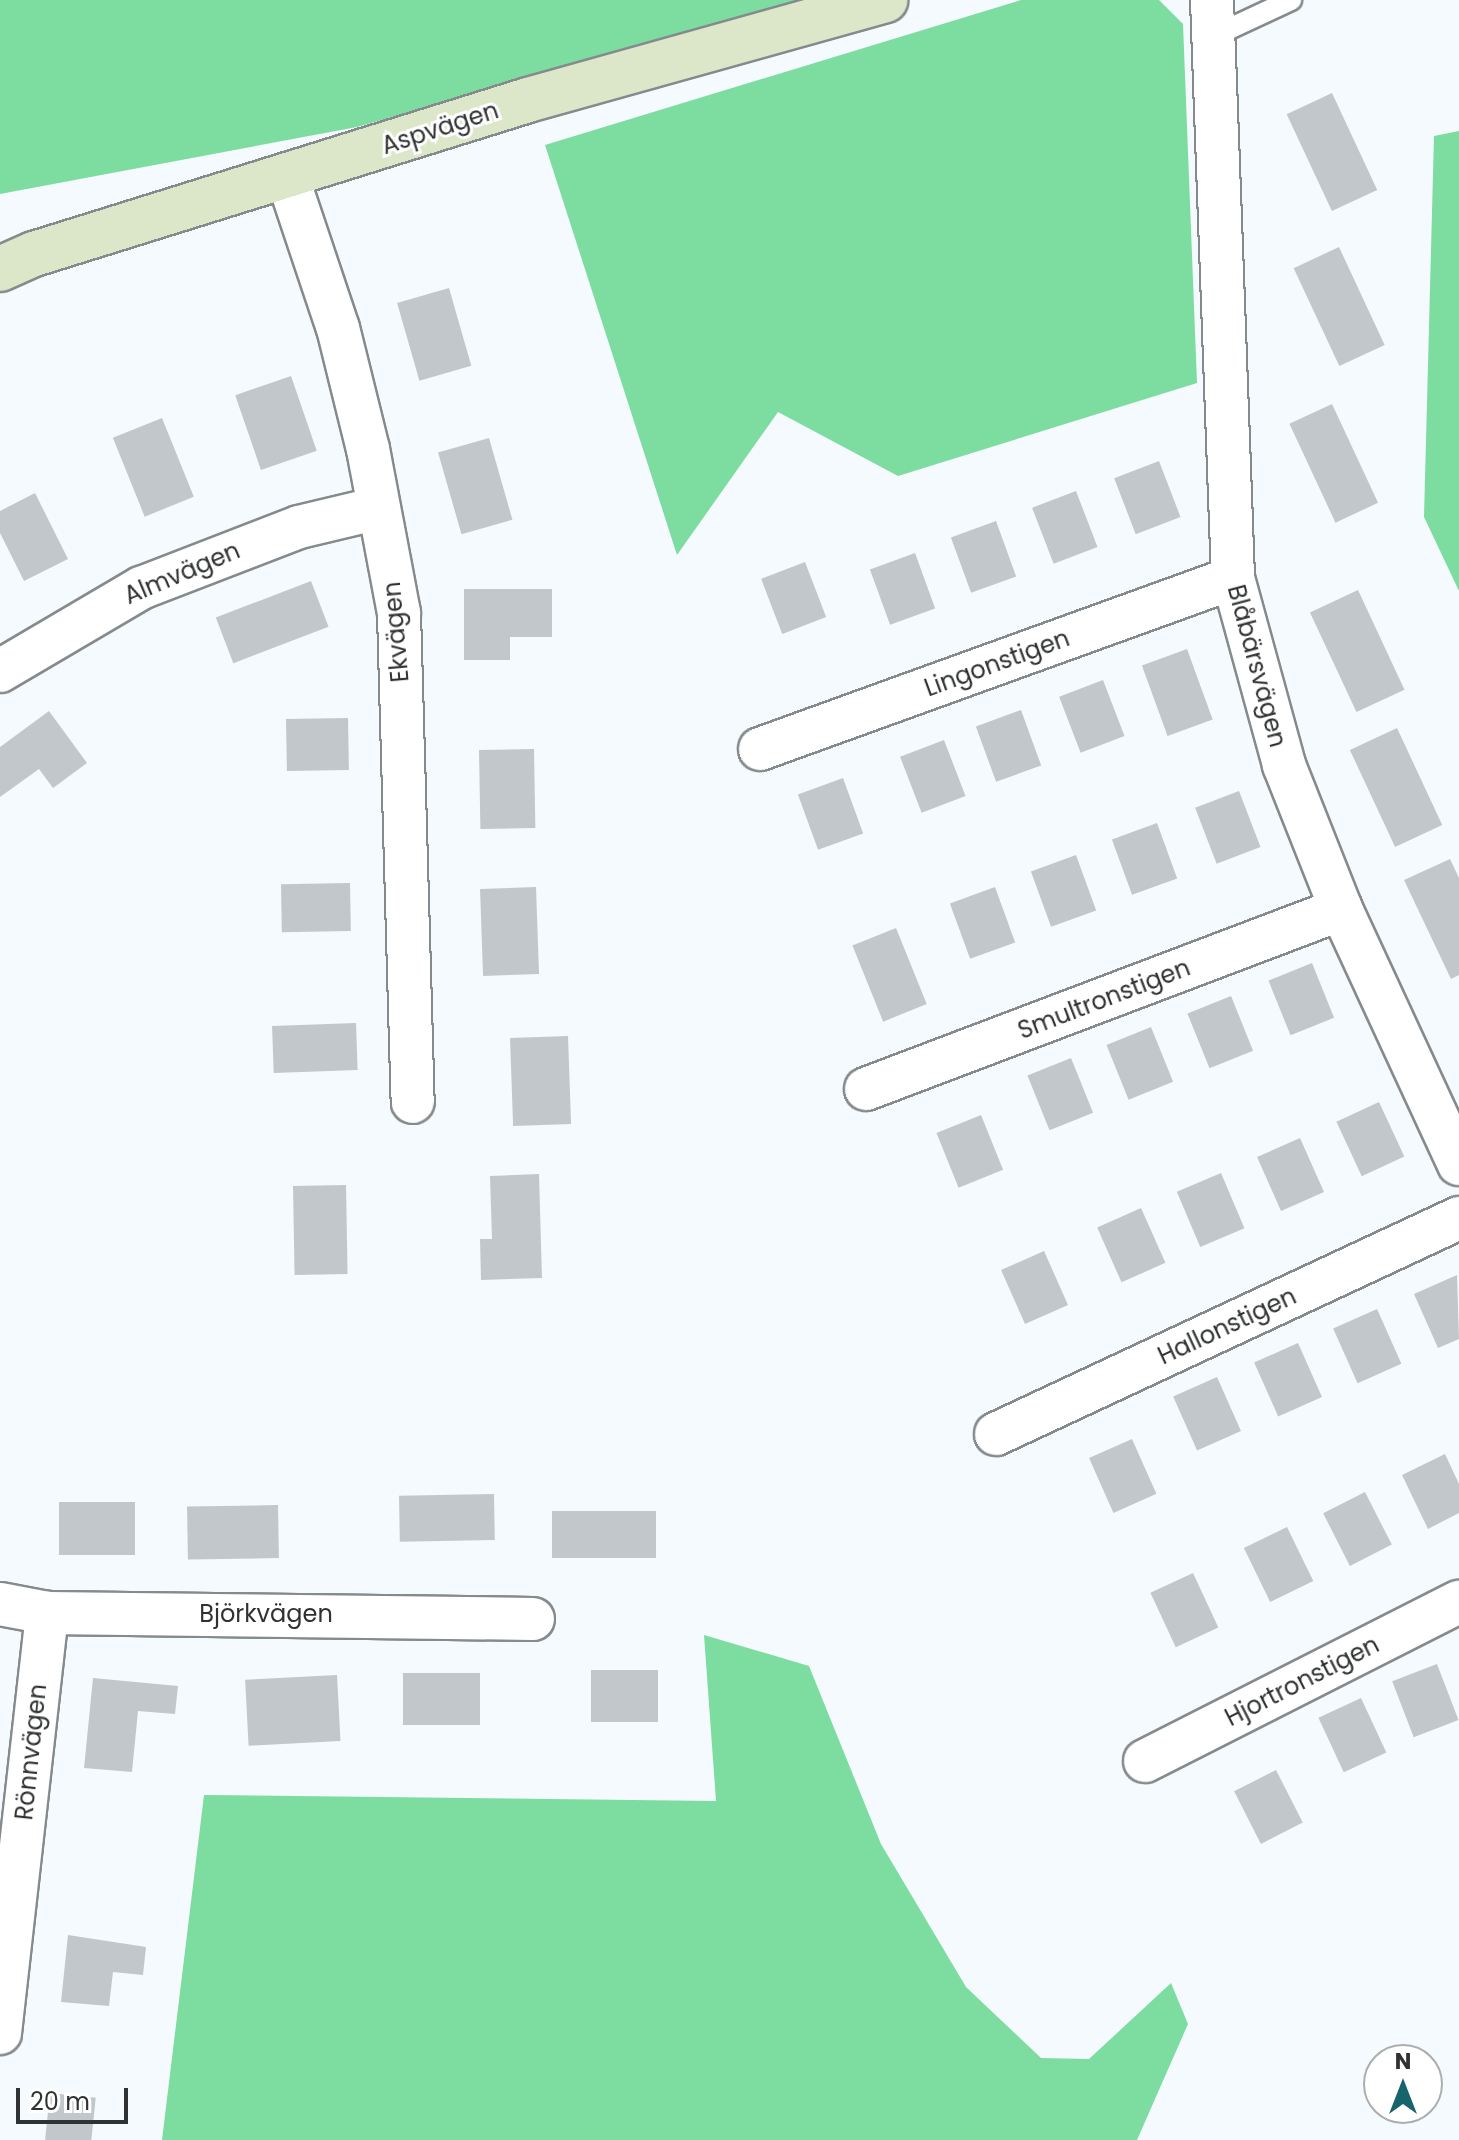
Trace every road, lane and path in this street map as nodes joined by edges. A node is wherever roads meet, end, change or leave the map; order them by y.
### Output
1 (885, 0) edge
2 (1291, 0) edge
3 (1214, 18) edge
4 (287, 176) junction
5 (0, 269) edge
6 (379, 508) junction
7 (1233, 578) junction
8 (0, 671) edge
9 (760, 749) dead end
10 (1341, 909) junction
11 (866, 1089) dead end
12 (413, 1102) dead end
13 (1459, 1164) edge
14 (1459, 1218) edge
15 (996, 1434) dead end
16 (1459, 1602) edge
17 (0, 1604) edge
18 (47, 1613) junction
19 (533, 1619) dead end
20 (1145, 1761) dead end
21 (0, 2033) edge

1 - 4 street, Aspvägen
2 - 3 lane, Blåbärsvägen
3 - 7 street, Blåbärsvägen
4 - 5 street, Aspvägen
4 - 6 street, Ekvägen
6 - 8 street, Almvägen
6 - 12 street, Ekvägen
7 - 9 street, Lingonstigen
7 - 10 street, Blåbärsvägen
10 - 11 street, Smultronstigen
10 - 13 street, Blåbärsvägen
14 - 15 street, Hallonstigen
16 - 20 street, Hjortronstigen
17 - 18 street, Björkvägen
18 - 19 street, Björkvägen
18 - 21 street, Rönnvägen

